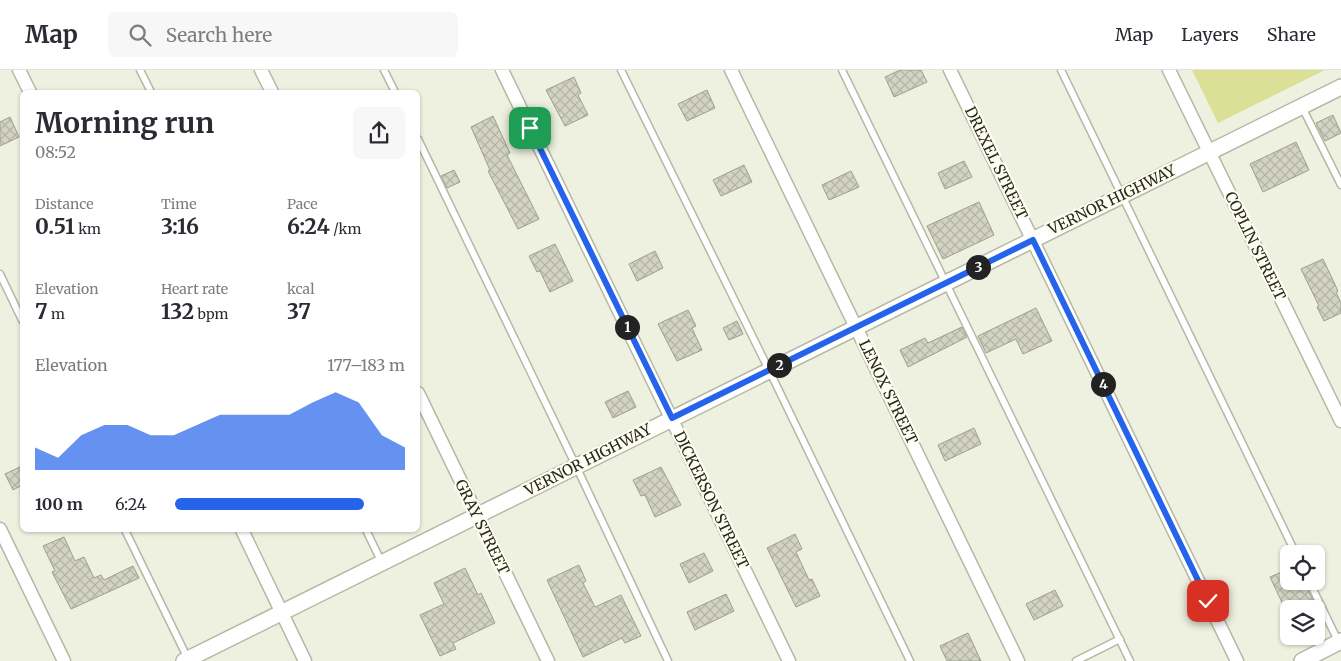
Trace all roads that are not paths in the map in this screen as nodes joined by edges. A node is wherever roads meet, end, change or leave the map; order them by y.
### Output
1 (19, 70) edge
2 (140, 70) edge
3 (261, 70) edge
4 (384, 70) edge
5 (502, 70) edge
6 (621, 70) edge
7 (731, 70) edge
8 (842, 70) edge
9 (950, 70) edge
10 (1061, 70) edge
11 (1169, 70) edge
12 (1341, 87) edge
13 (29, 90) edge
14 (150, 90) edge
15 (271, 90) edge
16 (394, 90) edge
17 (1302, 106) junction
18 (420, 143) edge
19 (1209, 152) junction
20 (1341, 185) edge
21 (1122, 195) junction
22 (1033, 240) junction
23 (0, 274) edge
24 (946, 283) junction
25 (20, 316) edge
26 (856, 327) junction
27 (769, 370) junction
28 (420, 397) edge
29 (672, 418) junction
30 (1341, 421) edge
31 (576, 466) junction
32 (477, 516) junction
33 (0, 529) edge
34 (126, 532) edge
35 (243, 532) edge
36 (367, 532) edge
37 (1292, 545) edge
38 (382, 563) junction
39 (1313, 590) edge
40 (282, 612) junction
41 (1120, 639) junction
42 (1340, 644) edge
43 (187, 660) edge
44 (64, 661) edge
45 (305, 661) edge
46 (548, 661) edge
47 (668, 661) edge
48 (789, 661) edge
49 (910, 661) edge
50 (1018, 661) edge
51 (1076, 661) edge
52 (1130, 661) edge
53 (1237, 661) edge
54 (1302, 661) edge

1 - 13 street
2 - 14 lane
3 - 15 street
4 - 16 lane
5 - 29 street, DICKERSON STREET
6 - 27 lane
7 - 26 street, LENOX STREET
8 - 24 lane
9 - 22 street, DREXEL STREET
10 - 21 lane
11 - 19 street, COPLIN STREET
12 - 17 street, VERNOR HIGHWAY
17 - 19 street, VERNOR HIGHWAY
17 - 20 lane
18 - 31 lane
19 - 21 street, VERNOR HIGHWAY
19 - 30 street, COPLIN STREET
21 - 22 street, VERNOR HIGHWAY
21 - 37 lane
22 - 24 street, VERNOR HIGHWAY
22 - 53 street, DREXEL STREET
23 - 25 lane
24 - 26 street, VERNOR HIGHWAY
24 - 41 lane
26 - 27 street, VERNOR HIGHWAY
26 - 50 street, LENOX STREET
27 - 29 street, VERNOR HIGHWAY
27 - 49 lane
28 - 32 street, GRAY STREET
29 - 31 street, VERNOR HIGHWAY
29 - 48 street, DICKERSON STREET
31 - 32 street, VERNOR HIGHWAY
31 - 47 lane
32 - 38 street, VERNOR HIGHWAY
32 - 46 street, GRAY STREET
33 - 44 street
34 - 43 lane
35 - 40 street
36 - 38 lane
38 - 40 street, VERNOR HIGHWAY
39 - 42 lane
40 - 43 street, VERNOR HIGHWAY
40 - 45 street
41 - 51 lane
41 - 52 lane
42 - 54 street

